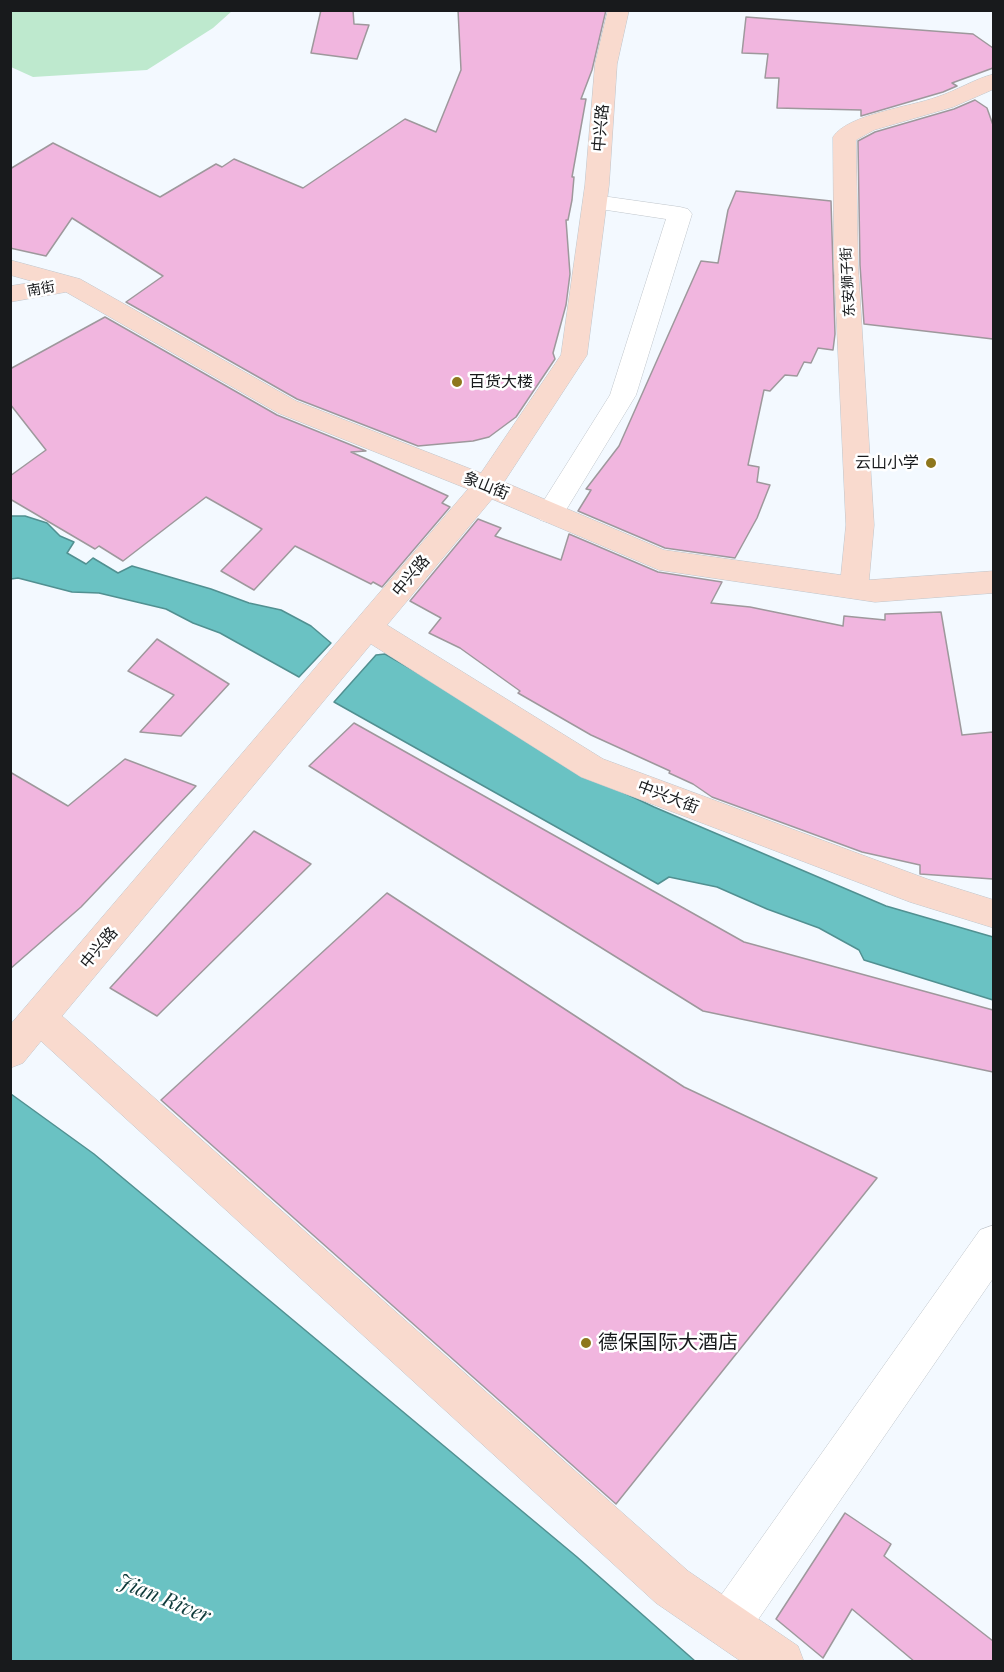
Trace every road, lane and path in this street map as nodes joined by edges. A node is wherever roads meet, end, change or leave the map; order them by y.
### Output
1 (619, 10) edge
2 (993, 81) edge
3 (595, 202) junction
4 (10, 267) edge
5 (70, 284) junction
6 (10, 294) edge
7 (487, 486) junction
8 (550, 513) junction
9 (993, 582) edge
10 (854, 588) junction
11 (368, 628) junction
12 (993, 915) edge
13 (40, 1018) junction
14 (10, 1052) edge
15 (993, 1243) edge
16 (728, 1624) junction
17 (782, 1662) edge

1 - 3 main road, 中兴路
2 - 10 main road, 东安狮子街
3 - 7 main road, 中兴路
3 - 8 street
4 - 5 main road, 象山街
5 - 6 main road, 南街
5 - 7 main road, 象山街
7 - 8 main road, 象山街
7 - 11 main road, 中兴路
8 - 10 main road, 象山街
9 - 10 main road, 象山街
11 - 12 main road, 中兴大街
11 - 13 main road, 中兴路
13 - 14 main road, 中兴路
13 - 16 main road
15 - 16 street
16 - 17 main road

